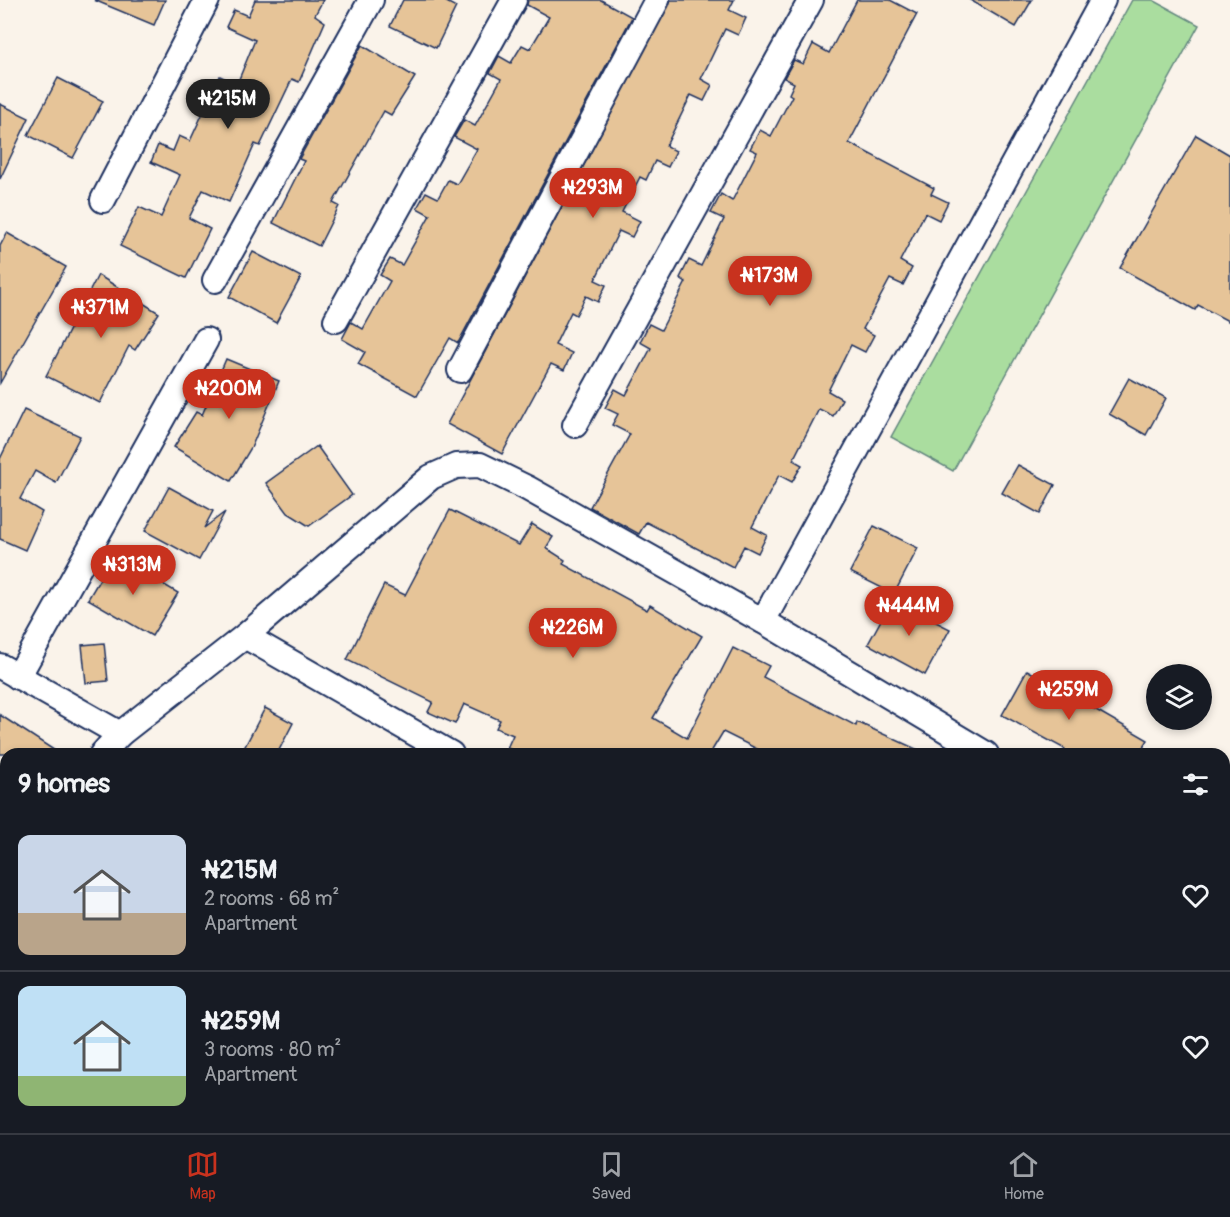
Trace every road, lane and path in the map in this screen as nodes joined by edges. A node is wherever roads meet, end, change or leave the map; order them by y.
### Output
1 (207, 0) edge
2 (371, 0) edge
3 (514, 0) edge
4 (657, 0) edge
5 (811, 0) edge
6 (1104, 0) edge
7 (103, 200) dead end
8 (215, 280) dead end
9 (336, 320) dead end
10 (206, 340) dead end
11 (460, 370) dead end
12 (575, 425) dead end
13 (763, 621) junction
14 (245, 636) junction
15 (9, 672) edge
16 (120, 734) junction
17 (107, 748) edge
18 (441, 748) edge
19 (976, 748) edge

1 - 7 street
2 - 8 street
3 - 9 street
4 - 11 street
5 - 12 street
6 - 13 street
10 - 15 street
13 - 14 street
13 - 19 street
14 - 16 street
14 - 18 street
15 - 16 street
16 - 17 street

